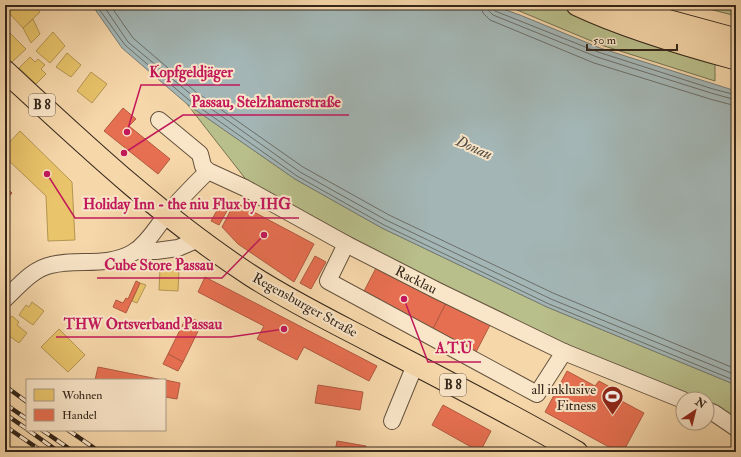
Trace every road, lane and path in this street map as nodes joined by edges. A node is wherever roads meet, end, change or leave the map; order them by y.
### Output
1 (577, 5) edge
2 (611, 5) edge
3 (659, 5) edge
4 (736, 24) edge
5 (736, 39) edge
6 (736, 59) edge
7 (6, 73) edge
8 (159, 120) dead end
9 (208, 171) junction
10 (167, 214) junction
11 (199, 239) junction
12 (346, 244) junction
13 (135, 251) junction
14 (5, 299) edge
15 (564, 352) junction
16 (415, 365) junction
17 (675, 397) edge
18 (715, 414) edge
19 (392, 421) dead end
20 (736, 428) edge
21 (577, 452) edge

1 - 6 main road
2 - 5 main road
3 - 4 main road
7 - 10 main road, Regensburger Straße / B 8
8 - 9 street
9 - 10 street
9 - 12 street, Racklau
10 - 11 main road, Regensburger Straße / B 8
10 - 13 street
11 - 13 street
11 - 16 main road, Regensburger Straße / B 8
12 - 15 street, Racklau
12 - 15 street
13 - 14 street
15 - 17 street, Racklau
16 - 19 street
16 - 21 main road, Regensburger Straße / B 8
18 - 20 street

